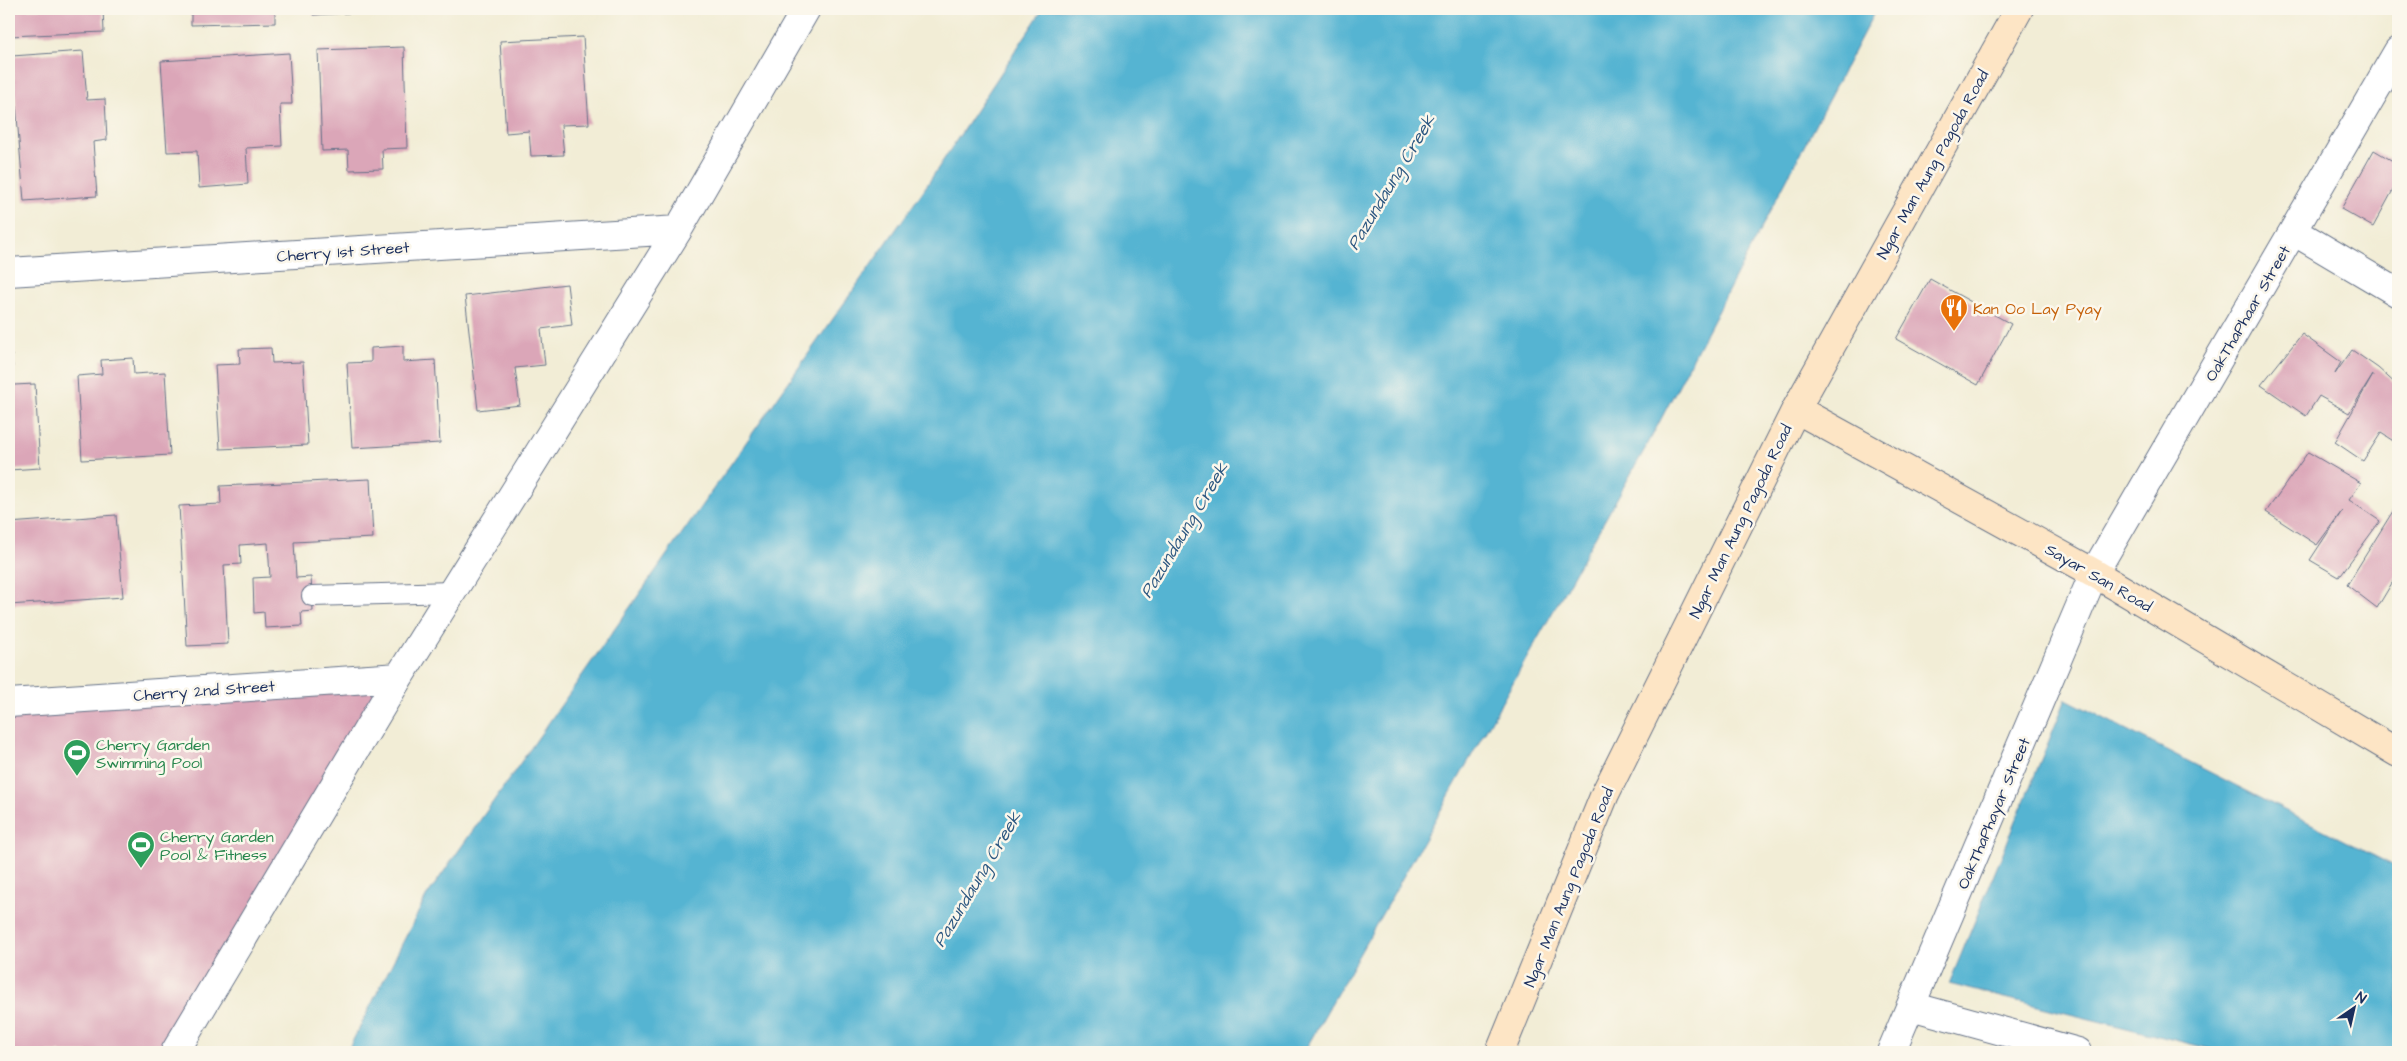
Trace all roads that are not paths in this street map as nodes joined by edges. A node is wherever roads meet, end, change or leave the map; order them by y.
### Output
1 (806, 9) edge
2 (2019, 9) edge
3 (2398, 51) edge
4 (678, 230) junction
5 (2295, 232) junction
6 (9, 272) edge
7 (2398, 293) edge
8 (1796, 409) junction
9 (2094, 574) junction
10 (452, 592) junction
11 (312, 596) dead end
12 (399, 677) junction
13 (9, 703) edge
14 (2398, 753) edge
15 (1911, 1006) junction
16 (175, 1052) edge
17 (1500, 1052) edge
18 (1892, 1052) edge
19 (2078, 1052) edge

1 - 4 street
2 - 8 main road, Ngar Man Aung Pagoda Road
3 - 5 street, OakThaPhaar Street
4 - 6 street, Cherry 1st Street
4 - 10 street
5 - 7 street
5 - 9 street, OakThaPhaar Street
8 - 9 main road, Sayar San Road
8 - 17 main road, Ngar Man Aung Pagoda Road
9 - 14 main road, Sayar San Road
9 - 15 street, OakThaPhayar Street
10 - 11 lane
10 - 12 street
12 - 13 street, Cherry 2nd Street
12 - 16 street
15 - 18 street, OakThaPhayar Street
15 - 19 street

